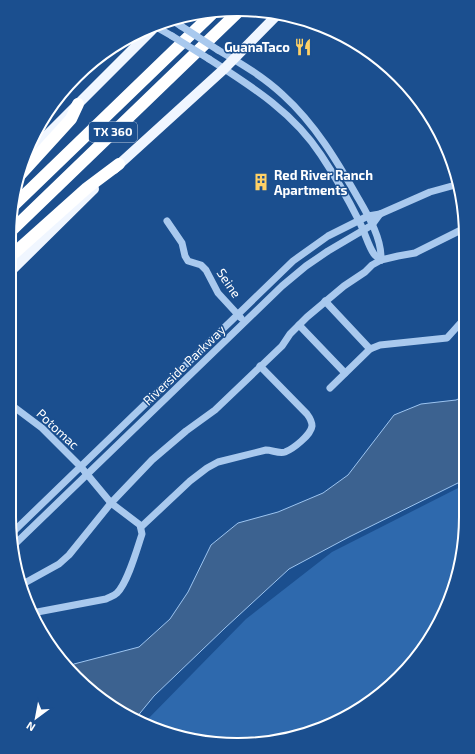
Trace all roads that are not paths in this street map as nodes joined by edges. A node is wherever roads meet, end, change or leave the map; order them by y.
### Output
1 (235, 16) edge
2 (245, 16) edge
3 (208, 18) edge
4 (274, 19) edge
5 (178, 24) edge
6 (161, 30) edge
7 (216, 34) junction
8 (146, 36) edge
9 (234, 59) junction
10 (224, 69) junction
11 (78, 104) junction
12 (312, 126) junction
13 (306, 135) junction
14 (39, 140) edge
15 (119, 164) junction
16 (28, 167) edge
17 (453, 186) edge
18 (19, 200) edge
19 (380, 214) junction
20 (368, 216) junction
21 (359, 220) junction
22 (167, 221) dead end
23 (372, 225) junction
24 (16, 226) edge
25 (363, 230) junction
26 (459, 231) edge
27 (16, 252) edge
28 (382, 260) junction
29 (16, 265) edge
30 (325, 301) junction
31 (238, 316) junction
32 (245, 322) junction
33 (459, 324) edge
34 (299, 325) junction
35 (370, 349) junction
36 (260, 366) junction
37 (345, 373) junction
38 (330, 388) dead end
39 (16, 408) edge
40 (81, 467) junction
41 (88, 475) junction
42 (111, 503) junction
43 (141, 527) junction
44 (16, 529) edge
45 (18, 542) edge
46 (26, 582) edge
47 (38, 612) edge

1 - 7 highway, TX 360
2 - 7 highway
3 - 18 highway, TX 360
4 - 9 main road
5 - 9 street, bridge
6 - 10 street, bridge
7 - 24 highway, TX 360
8 - 11 main road
9 - 10 main road
9 - 12 street
10 - 13 street
10 - 15 main road
11 - 14 main road
11 - 16 highway
12 - 13 street
12 - 20 street
13 - 21 street
15 - 27 highway
15 - 29 main road
17 - 19 street, Riverside Parkway
19 - 20 street, Riverside Parkway
19 - 23 street, Riverside Parkway
20 - 21 street, Riverside Parkway
20 - 23 street
21 - 25 street
21 - 31 street, Riverside Parkway
22 - 31 street, Seine
23 - 25 street, Riverside Parkway
23 - 28 street
25 - 28 street
25 - 32 street, Riverside Parkway
26 - 28 street
28 - 30 street
30 - 34 street
30 - 35 street
31 - 32 street, Seine
31 - 40 street, Riverside Parkway
32 - 41 street, Riverside Parkway
33 - 35 street
34 - 36 street
34 - 37 street
35 - 37 street
36 - 42 street
36 - 43 street
37 - 38 street
39 - 40 street, Potomac
40 - 41 street, Potomac
40 - 44 street, Riverside Parkway
41 - 42 street, Potomac
41 - 45 street, Riverside Parkway
42 - 43 street, Potomac
42 - 46 street
43 - 47 street

